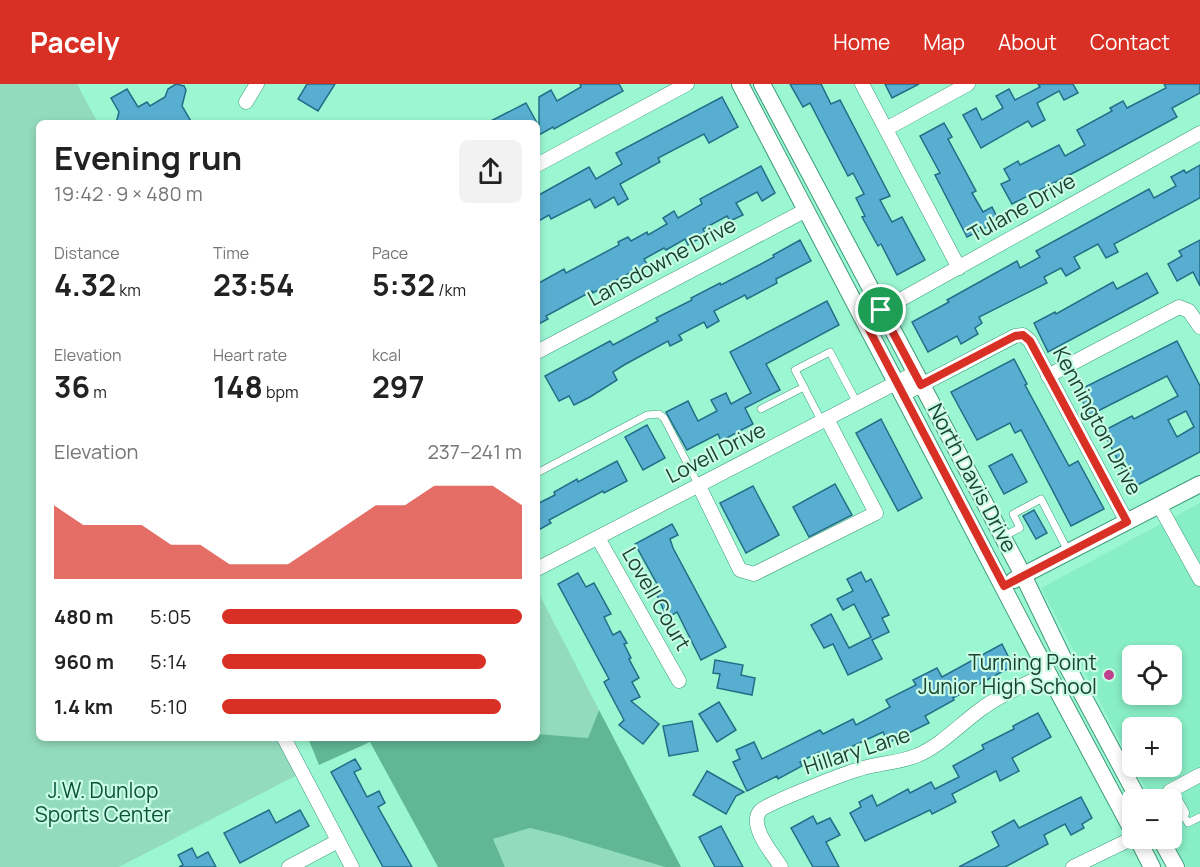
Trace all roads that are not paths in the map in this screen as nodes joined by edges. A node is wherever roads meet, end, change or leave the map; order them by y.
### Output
1 (257, 84) edge
2 (687, 84) edge
3 (740, 84) edge
4 (762, 84) edge
5 (862, 84) edge
6 (968, 84) edge
7 (246, 102) dead end
8 (886, 129) junction
9 (1200, 133) edge
10 (540, 163) edge
11 (806, 210) junction
12 (959, 268) junction
13 (881, 310) junction
14 (864, 320) junction
15 (1200, 327) edge
16 (540, 350) edge
17 (1048, 376) junction
18 (918, 379) junction
19 (804, 387) junction
20 (899, 389) junction
21 (857, 403) junction
22 (761, 409) dead end
23 (825, 420) junction
24 (540, 471) edge
25 (1200, 484) edge
26 (699, 486) junction
27 (1159, 505) junction
28 (1127, 522) junction
29 (1002, 537) junction
30 (598, 538) junction
31 (1068, 551) junction
32 (540, 567) edge
33 (1023, 575) junction
34 (1200, 579) edge
35 (1004, 586) junction
36 (1048, 673) junction
37 (679, 681) dead end
38 (286, 741) edge
39 (1200, 775) edge
40 (1133, 789) edge
41 (1174, 789) edge
42 (1122, 811) edge
43 (1200, 817) edge
44 (1182, 819) edge
45 (338, 841) junction
46 (1122, 844) edge
47 (1141, 849) edge
48 (1166, 849) edge
49 (289, 867) edge
50 (352, 867) edge
51 (781, 867) edge
52 (1073, 867) edge
53 (1152, 867) edge
54 (1176, 867) edge

1 - 7 street
2 - 10 street
3 - 11 street, North Davis Drive
4 - 13 street, North Davis Drive
5 - 8 street
6 - 8 street
8 - 12 street
9 - 12 street, Tulane Drive
11 - 14 street, North Davis Drive
11 - 16 street, Lansdowne Drive
12 - 13 street, Tulane Drive
13 - 14 street, Tulane Drive
13 - 18 street, North Davis Drive
14 - 20 street, North Davis Drive
15 - 17 street
17 - 18 street, Kennington Drive
17 - 28 street, Kennington Drive
18 - 20 street, Lovell Drive
18 - 29 street, North Davis Drive
19 - 21 lane
19 - 22 lane
19 - 23 lane
20 - 21 street, Lovell Drive
20 - 35 street, North Davis Drive
21 - 23 street, Lovell Drive
23 - 26 street, Lovell Drive
23 - 26 street
24 - 26 lane
25 - 27 street
26 - 30 street, Lovell Drive
27 - 28 street
27 - 34 street, Kennington Drive
28 - 31 street
29 - 31 lane
29 - 33 street, North Davis Drive
30 - 32 street, Lovell Drive
30 - 37 street, Lovell Court
31 - 33 street
33 - 35 street
33 - 40 street, North Davis Drive
35 - 36 street, North Davis Drive
36 - 42 street, North Davis Drive
36 - 51 street, Hillary Lane
38 - 45 street
39 - 41 street
43 - 44 lane
45 - 49 street
45 - 50 street
46 - 52 street
47 - 53 street
48 - 54 street

